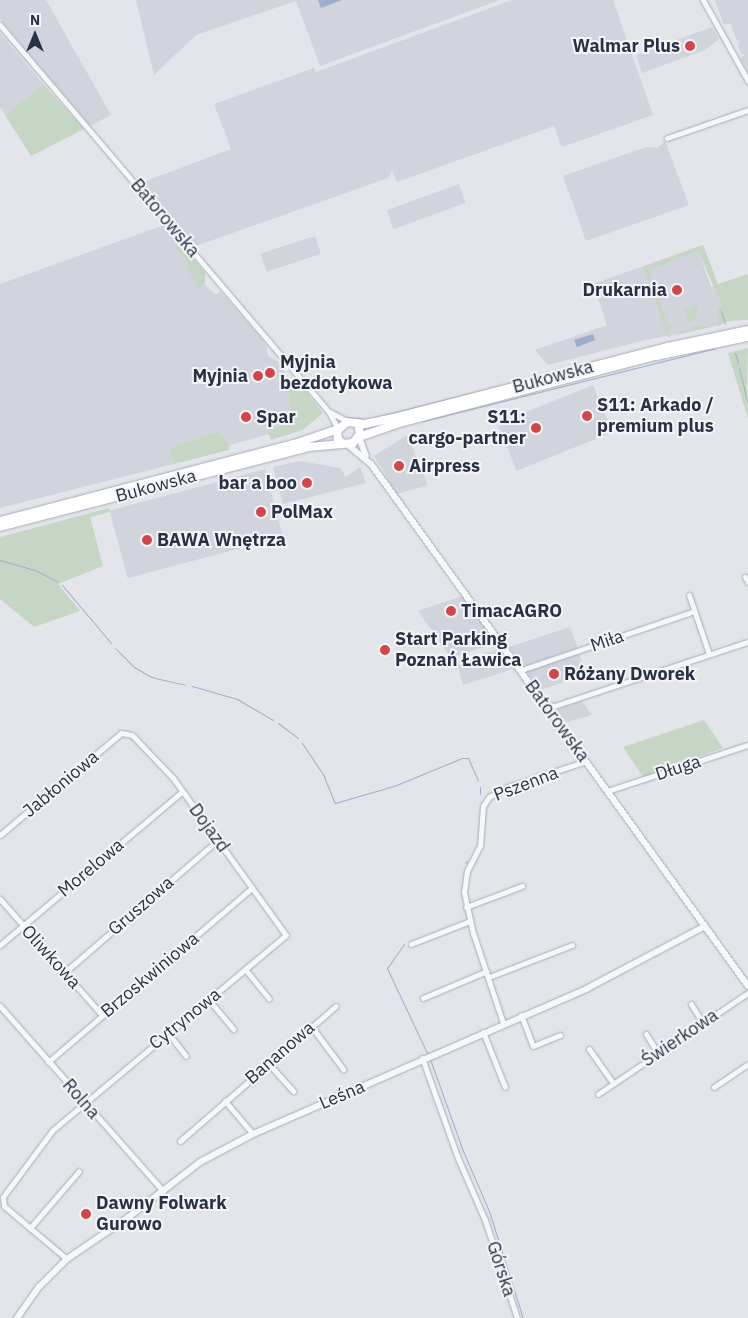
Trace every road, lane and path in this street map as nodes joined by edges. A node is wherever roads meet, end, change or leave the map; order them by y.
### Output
1 (703, 0) edge
2 (0, 25) edge
3 (748, 81) edge
4 (748, 110) edge
5 (667, 138) dead end
6 (748, 330) edge
7 (748, 337) edge
8 (329, 412) junction
9 (348, 422) junction
10 (358, 424) junction
11 (338, 429) junction
12 (360, 437) junction
13 (345, 444) junction
14 (366, 457) junction
15 (0, 520) edge
16 (0, 527) edge
17 (689, 595) dead end
18 (694, 611) junction
19 (748, 642) edge
20 (709, 654) junction
21 (520, 670) junction
22 (553, 709) junction
23 (121, 733) joint
24 (748, 745) edge
25 (586, 761) junction
26 (608, 791) junction
27 (182, 792) junction
28 (0, 835) edge
29 (217, 841) junction
30 (522, 886) dead end
31 (252, 888) junction
32 (0, 899) edge
33 (466, 906) junction
34 (470, 921) junction
35 (23, 926) junction
36 (704, 926) junction
37 (286, 935) joint
38 (411, 944) dead end
39 (0, 945) edge
40 (572, 946) dead end
41 (246, 970) junction
42 (65, 972) junction
43 (488, 974) junction
44 (748, 986) edge
45 (748, 993) edge
46 (422, 998) dead end
47 (269, 999) dead end
48 (209, 1000) junction
49 (691, 1004) dead end
50 (0, 1006) edge
51 (336, 1006) dead end
52 (102, 1015) junction
53 (521, 1015) junction
54 (503, 1023) junction
55 (703, 1023) junction
56 (311, 1026) junction
57 (234, 1029) dead end
58 (483, 1032) junction
59 (168, 1033) junction
60 (646, 1034) dead end
61 (560, 1035) dead end
62 (589, 1049) dead end
63 (658, 1053) junction
64 (186, 1056) dead end
65 (422, 1058) junction
66 (48, 1062) junction
67 (268, 1063) junction
68 (748, 1064) edge
69 (343, 1069) dead end
70 (613, 1084) junction
71 (714, 1086) dead end
72 (506, 1087) dead end
73 (293, 1091) dead end
74 (598, 1094) dead end
75 (225, 1102) junction
76 (84, 1103) junction
77 (253, 1134) junction
78 (180, 1142) dead end
79 (79, 1171) dead end
80 (163, 1191) junction
81 (30, 1228) junction
82 (67, 1259) junction
83 (17, 1318) edge
84 (517, 1318) edge

1 - 3 street
2 - 8 street, Batorowska
4 - 5 street
6 - 10 main road, Bukowska
7 - 12 main road, Bukowska
8 - 9 street, Batorowska
8 - 11 street, Batorowska
9 - 10 main road
9 - 11 main road
10 - 12 main road
11 - 13 main road
11 - 15 main road, Bukowska
12 - 13 main road
12 - 14 street, Batorowska
13 - 14 street, Batorowska
13 - 16 main road, Bukowska
14 - 21 street, Batorowska
17 - 18 street
18 - 20 street
18 - 21 street, Miła
19 - 20 street
20 - 22 street
21 - 22 street, Batorowska
22 - 25 street, Batorowska
23 - 27 street, Dojazd
23 - 28 street, Jabłoniowa
24 - 26 street, Długa
25 - 26 street, Batorowska
25 - 33 street, Pszenna
26 - 36 street, Batorowska
27 - 29 street, Dojazd
27 - 35 street, Morelowa
29 - 31 street, Dojazd
29 - 42 street, Gruszowa
30 - 33 street
31 - 37 street, Dojazd
31 - 52 street, Brzoskwiniowa
32 - 35 street, Oliwkowa
33 - 34 street, Pszenna
34 - 38 street
34 - 43 street, Pszenna
35 - 39 street, Morelowa
35 - 42 street, Oliwkowa
36 - 44 street, Batorowska
36 - 53 street, Leśna
37 - 41 street, Cytrynowa
40 - 43 street
41 - 47 street
41 - 48 street, Cytrynowa
42 - 52 street, Oliwkowa
43 - 46 street
43 - 54 street, Pszenna
45 - 55 street, Świerkowa
48 - 57 street
48 - 59 street, Cytrynowa
49 - 55 street
50 - 66 street, Rolna
51 - 56 street, Bananowa
52 - 66 street, Brzoskwiniowa
53 - 54 street, Leśna
53 - 61 street
54 - 58 street, Leśna
55 - 63 street, Świerkowa
56 - 67 street, Bananowa
56 - 69 street
58 - 65 street, Leśna
58 - 72 street
59 - 64 street
59 - 76 street, Cytrynowa
60 - 63 street
62 - 70 street
63 - 70 street, Świerkowa
65 - 77 street, Leśna
65 - 84 street, Górska
66 - 76 street, Rolna
67 - 73 street
67 - 75 street, Bananowa
68 - 71 street
70 - 74 street, Świerkowa
75 - 77 street
75 - 78 street, Bananowa
76 - 80 street, Rolna
76 - 81 street, Cytrynowa
77 - 80 street, Leśna
79 - 81 street
80 - 82 street, Leśna
81 - 82 street, Cytrynowa
82 - 83 street, Leśna

